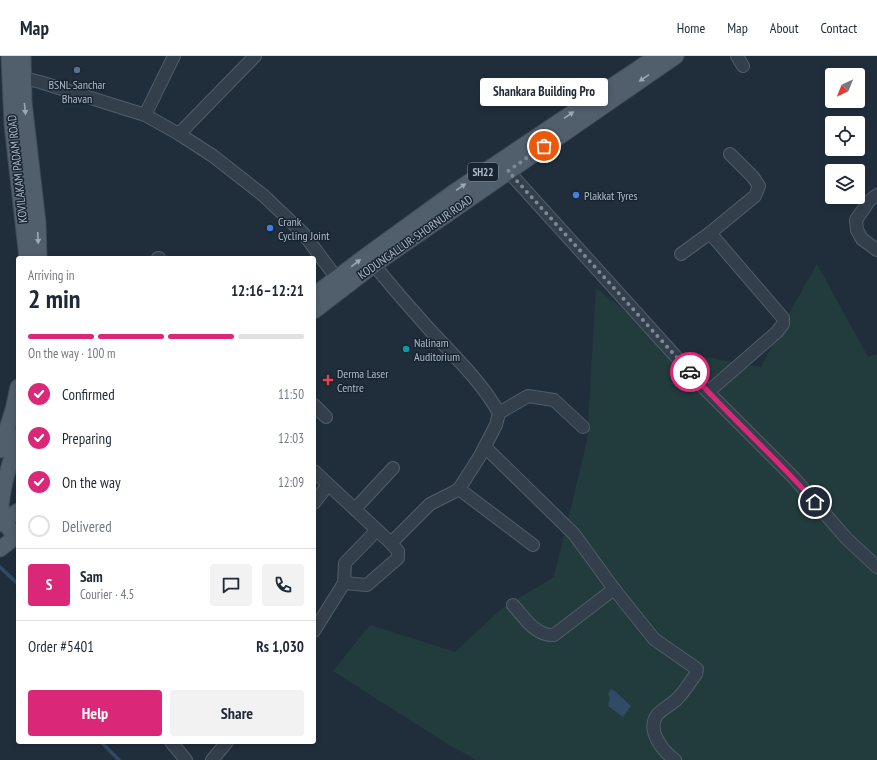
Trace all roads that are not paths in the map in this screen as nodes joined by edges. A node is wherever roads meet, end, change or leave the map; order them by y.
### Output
1 (9, 56) edge
2 (23, 56) edge
3 (174, 56) edge
4 (255, 56) edge
5 (657, 56) edge
6 (676, 56) edge
7 (16, 78) junction
8 (145, 115) junction
9 (179, 134) junction
10 (730, 154) dead end
11 (508, 171) junction
12 (877, 195) edge
13 (710, 233) junction
14 (877, 250) edge
15 (681, 254) dead end
16 (27, 256) edge
17 (39, 256) edge
18 (374, 265) junction
19 (340, 283) junction
20 (316, 294) edge
21 (316, 309) edge
22 (708, 392) junction
23 (16, 396) edge
24 (316, 407) edge
25 (499, 413) junction
26 (326, 417) dead end
27 (583, 427) dead end
28 (16, 443) edge
29 (485, 447) junction
30 (0, 450) edge
31 (393, 468) dead end
32 (316, 473) edge
33 (328, 485) junction
34 (459, 489) junction
35 (316, 500) edge
36 (354, 510) junction
37 (16, 512) edge
38 (2, 523) edge
39 (377, 530) junction
40 (16, 535) edge
41 (16, 537) edge
42 (391, 543) junction
43 (533, 545) dead end
44 (0, 549) edge
45 (877, 567) edge
46 (344, 583) junction
47 (614, 589) junction
48 (513, 605) dead end
49 (316, 628) edge
50 (173, 744) edge
51 (226, 744) edge
52 (186, 760) edge
53 (212, 760) edge
54 (675, 760) edge

1 - 7 main road, KOVILAKAM PADAM ROAD
2 - 7 main road, KOVILAKAM PADAM ROAD
3 - 8 street
4 - 9 street
19 -> 5 main road, KODUNGALLUR-SHORNUR ROAD / SH22
6 -> 11 main road, KODUNGALLUR-SHORNUR ROAD / SH22
7 - 8 street
7 - 16 main road, KOVILAKAM PADAM ROAD
7 -> 17 main road, KOVILAKAM PADAM ROAD
8 - 9 street
9 - 19 street
10 - 13 street
11 - 18 main road, KODUNGALLUR-SHORNUR ROAD / SH22
11 - 22 street
12 - 14 street
13 - 15 street
13 - 22 street
18 - 19 main road, KODUNGALLUR-SHORNUR ROAD / SH22
18 - 25 street
19 - 20 main road, KODUNGALLUR-SHORNUR ROAD / SH22
19 - 21 main road, KODUNGALLUR-SHORNUR ROAD / SH22
22 - 45 street
23 - 30 main road
24 - 26 street
25 - 27 street
25 - 29 street
28 - 38 main road
29 - 34 street
29 - 47 street
31 - 36 street
32 - 33 street
33 - 35 street
33 - 36 street
34 - 42 street
34 - 43 street
36 - 39 street
37 - 38 main road
38 - 40 main road
39 - 42 street
39 - 46 street
41 - 44 main road
42 - 46 street
46 - 49 street
47 - 48 street
47 - 54 street
50 - 52 street
51 - 53 street

